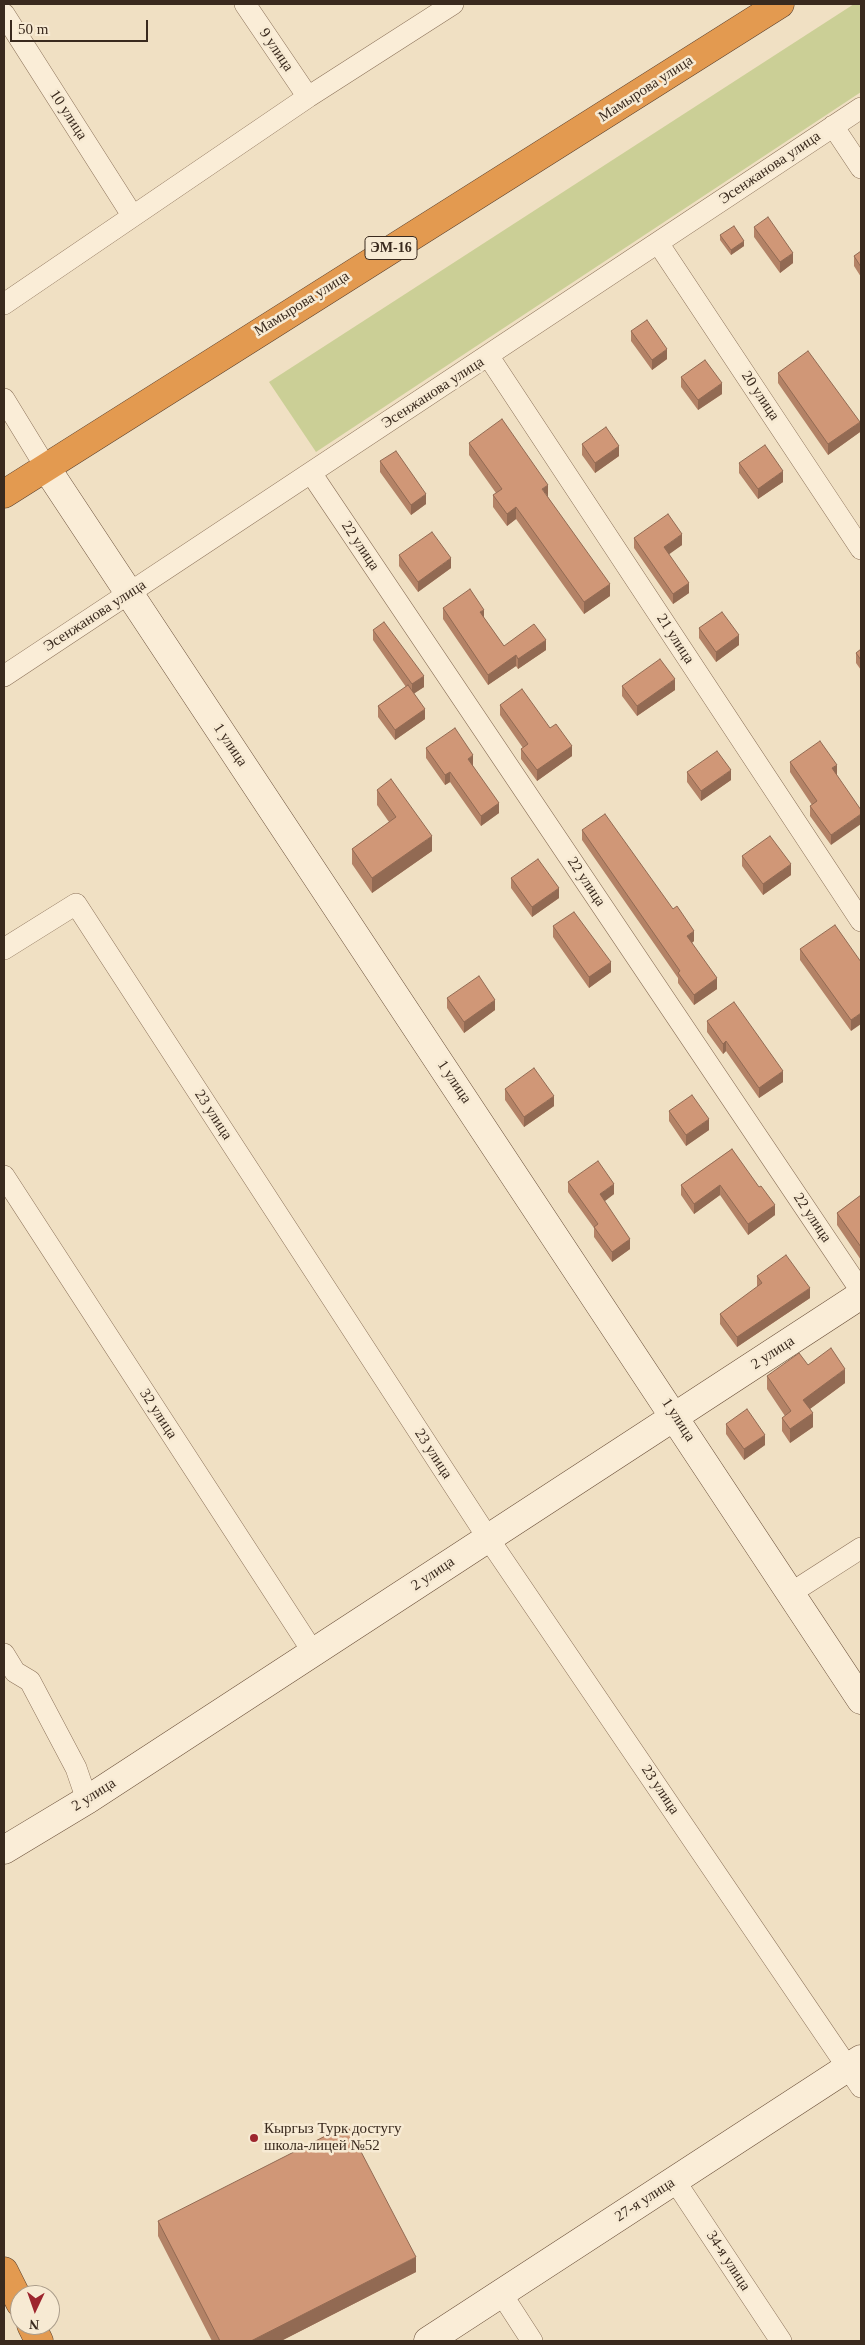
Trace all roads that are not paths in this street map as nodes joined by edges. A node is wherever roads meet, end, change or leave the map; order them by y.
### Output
1 (245, 4) edge
2 (454, 4) edge
3 (780, 4) edge
4 (4, 14) edge
5 (308, 97) junction
6 (861, 108) edge
7 (833, 126) junction
8 (861, 168) edge
9 (132, 216) junction
10 (658, 243) junction
11 (4, 304) edge
12 (489, 357) junction
13 (4, 399) edge
14 (45, 466) junction
15 (311, 473) junction
16 (4, 494) edge
17 (861, 549) edge
18 (130, 593) junction
19 (4, 676) edge
20 (861, 921) edge
21 (4, 949) edge
22 (4, 1176) edge
23 (861, 1291) edge
24 (861, 1295) edge
25 (676, 1416) junction
26 (488, 1538) junction
27 (861, 1548) edge
28 (792, 1593) junction
29 (313, 1652) junction
30 (4, 1654) edge
31 (861, 1700) edge
32 (87, 1800) junction
33 (4, 1850) edge
34 (857, 2071) edge
35 (675, 2181) junction
36 (4, 2271) edge
37 (11, 2285) edge
38 (501, 2293) junction
39 (428, 2341) edge
40 (532, 2341) edge
41 (781, 2341) edge

1 - 5 street, 9 улица
2 - 5 street
3 - 14 highway, Мамырова улица / ЭМ-16
4 - 9 street, 10 улица
5 - 9 street
6 - 7 street, Эсенжанова улица
7 - 8 street
7 - 10 street, Эсенжанова улица
9 - 11 street
10 - 12 street, Эсенжанова улица
10 - 17 street, 20 улица
12 - 15 street, Эсенжанова улица
12 - 20 street, 21 улица
13 - 14 street
14 - 16 highway, Мамырова улица / ЭМ-16
14 - 18 street, 1 улица
15 - 18 street, Эсенжанова улица
15 - 23 street, 22 улица
18 - 19 street, Эсенжанова улица
18 - 25 street, 1 улица
21 - 26 street, 23 улица
22 - 29 street, 32 улица
24 - 25 street, 2 улица
25 - 26 street, 2 улица
25 - 28 street, 1 улица
26 - 29 street, 2 улица
26 - 34 street, 23 улица
27 - 28 street
28 - 31 street, 1 улица
29 - 32 street, 2 улица
30 - 32 street
32 - 33 street, 2 улица
34 - 35 street, 27-я улица
35 - 38 street, 27-я улица
35 - 41 street, 34-я улица
36 - 37 highway
38 - 39 street, 27-я улица
38 - 40 street

